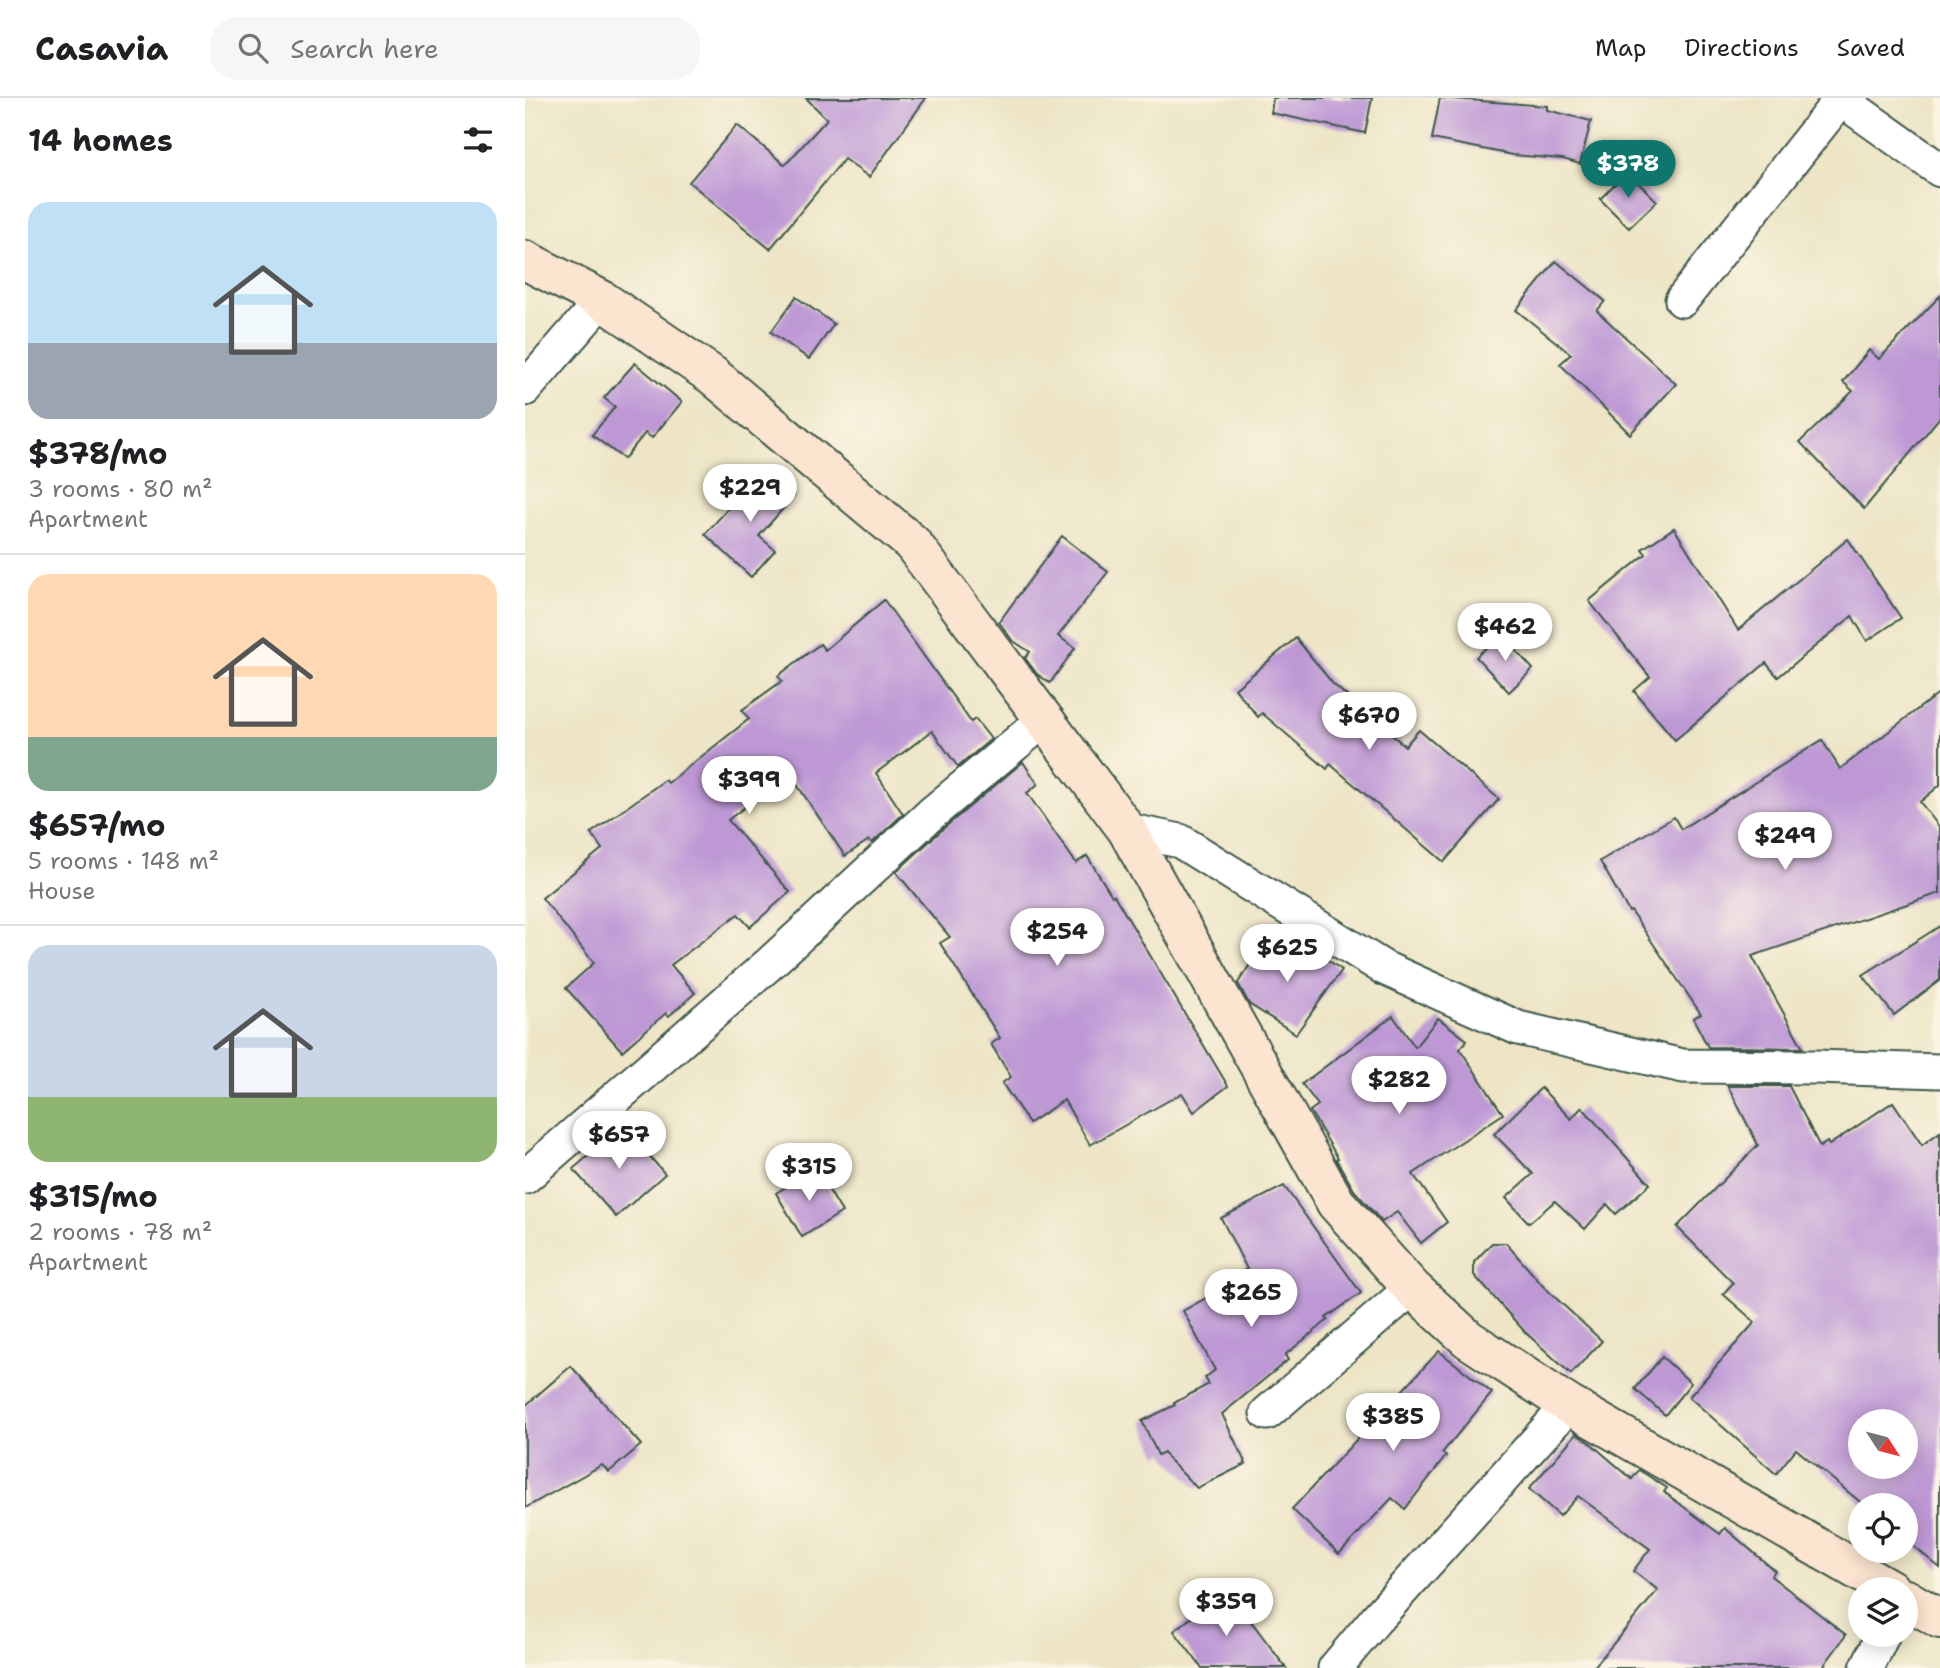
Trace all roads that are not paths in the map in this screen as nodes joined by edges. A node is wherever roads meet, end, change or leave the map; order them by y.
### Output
1 (1840, 99) edge
2 (1940, 170) edge
3 (525, 260) edge
4 (602, 300) junction
5 (1682, 300) dead end
6 (525, 389) edge
7 (1044, 720) junction
8 (1127, 830) junction
9 (1940, 1071) edge
10 (525, 1177) edge
11 (1412, 1288) junction
12 (1569, 1405) junction
13 (1267, 1413) dead end
14 (1869, 1577) edge
15 (1918, 1605) edge
16 (1940, 1619) edge
17 (1877, 1647) edge
18 (1335, 1668) edge
19 (1867, 1668) edge

1 - 2 street
1 - 5 street
3 - 4 street
4 - 6 street
4 - 7 street
7 - 8 street
7 - 10 street
8 - 9 street
8 - 11 street
11 - 12 street
11 - 13 street
12 - 14 street
12 - 18 street
15 - 16 street
17 - 19 street

